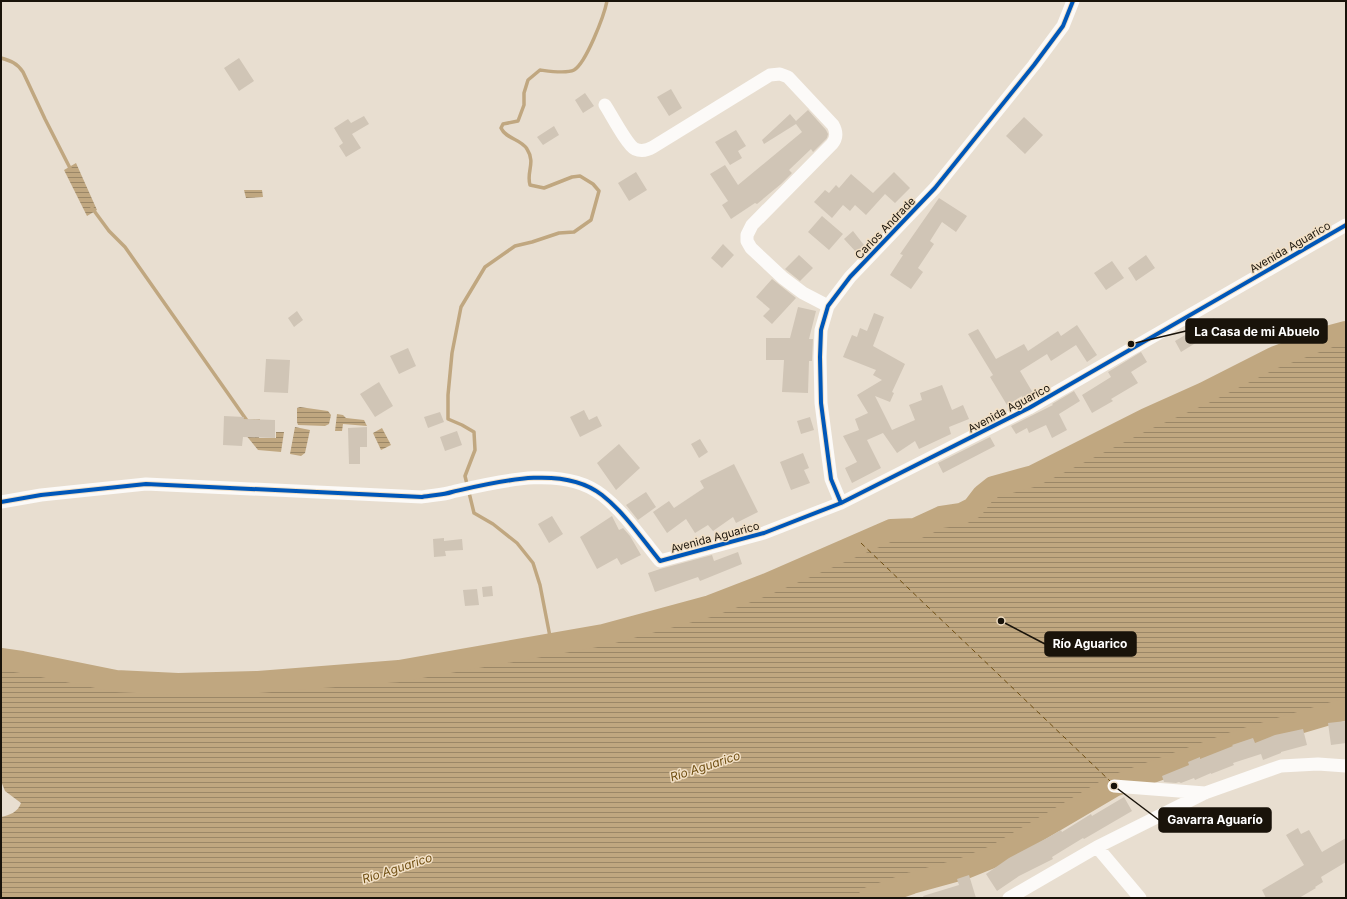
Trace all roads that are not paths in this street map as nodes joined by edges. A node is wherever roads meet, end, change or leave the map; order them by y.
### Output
1 (1073, 1) edge
2 (605, 105) dead end
3 (1346, 225) edge
4 (828, 306) junction
5 (1, 502) edge
6 (841, 503) junction
7 (1346, 766) edge
8 (1114, 786) dead end
9 (1205, 793) junction
10 (1096, 847) junction
11 (1009, 898) edge
12 (1140, 898) edge

1 - 4 street, Carlos Andrade
2 - 4 street
3 - 6 street, Avenida Aguarico
4 - 6 street, Carlos Andrade
5 - 6 street, Avenida Aguarico
7 - 9 street
8 - 9 street
9 - 10 street
10 - 11 street
10 - 12 street

